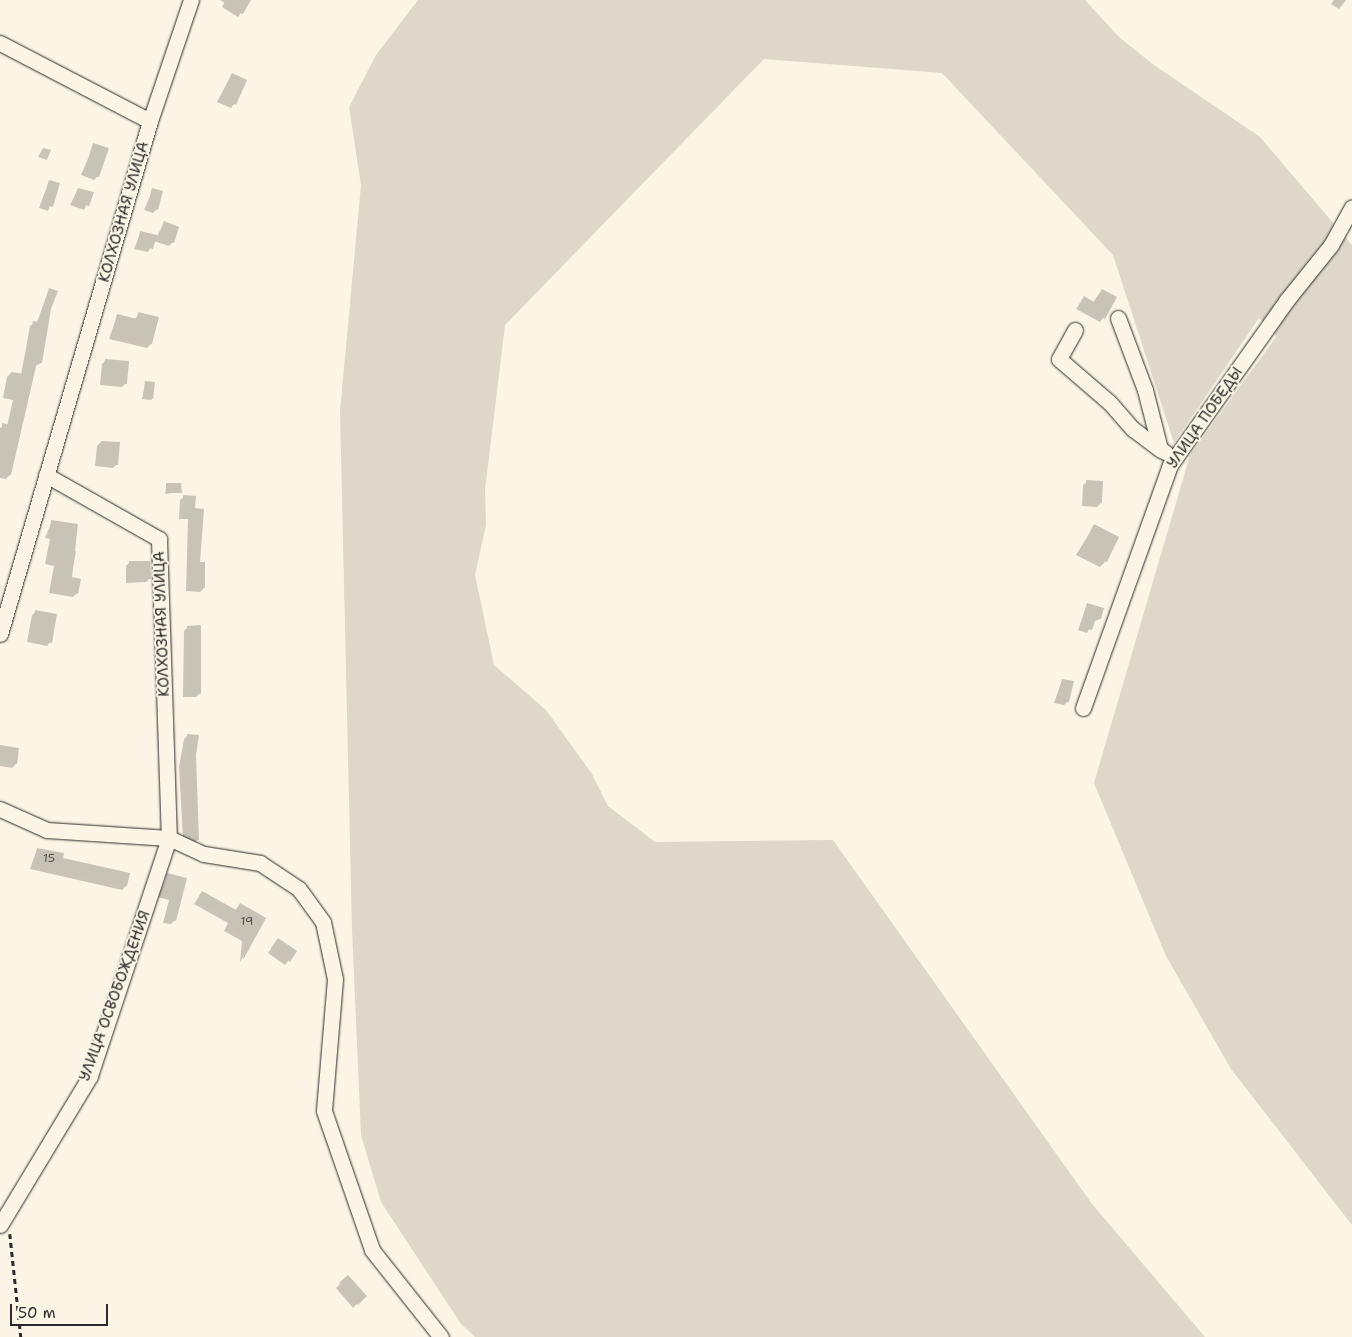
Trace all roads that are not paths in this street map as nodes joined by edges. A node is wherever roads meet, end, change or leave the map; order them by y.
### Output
1 (191, 0) edge
2 (0, 43) edge
3 (150, 121) junction
4 (1352, 208) edge
5 (1118, 318) dead end
6 (1075, 330) dead end
7 (1160, 449) junction
8 (1174, 458) junction
9 (46, 475) junction
10 (0, 634) edge
11 (1083, 708) dead end
12 (0, 809) edge
13 (169, 838) junction
14 (3, 1219) edge
15 (441, 1337) edge

1 - 3 street, КОЛХОЗНАЯ УЛИЦА
2 - 3 street, КОЛХОЗНАЯ УЛИЦА
3 - 9 street, КОЛХОЗНАЯ УЛИЦА
4 - 8 street, УЛИЦА ПОБЕДЫ
5 - 7 street
6 - 7 street
7 - 8 street
8 - 11 street, УЛИЦА ПОБЕДЫ
9 - 10 street, КОЛХОЗНАЯ УЛИЦА
9 - 13 street, КОЛХОЗНАЯ УЛИЦА
12 - 13 street
13 - 14 street, УЛИЦА ОСВОБОЖДЕНИЯ
13 - 15 street

